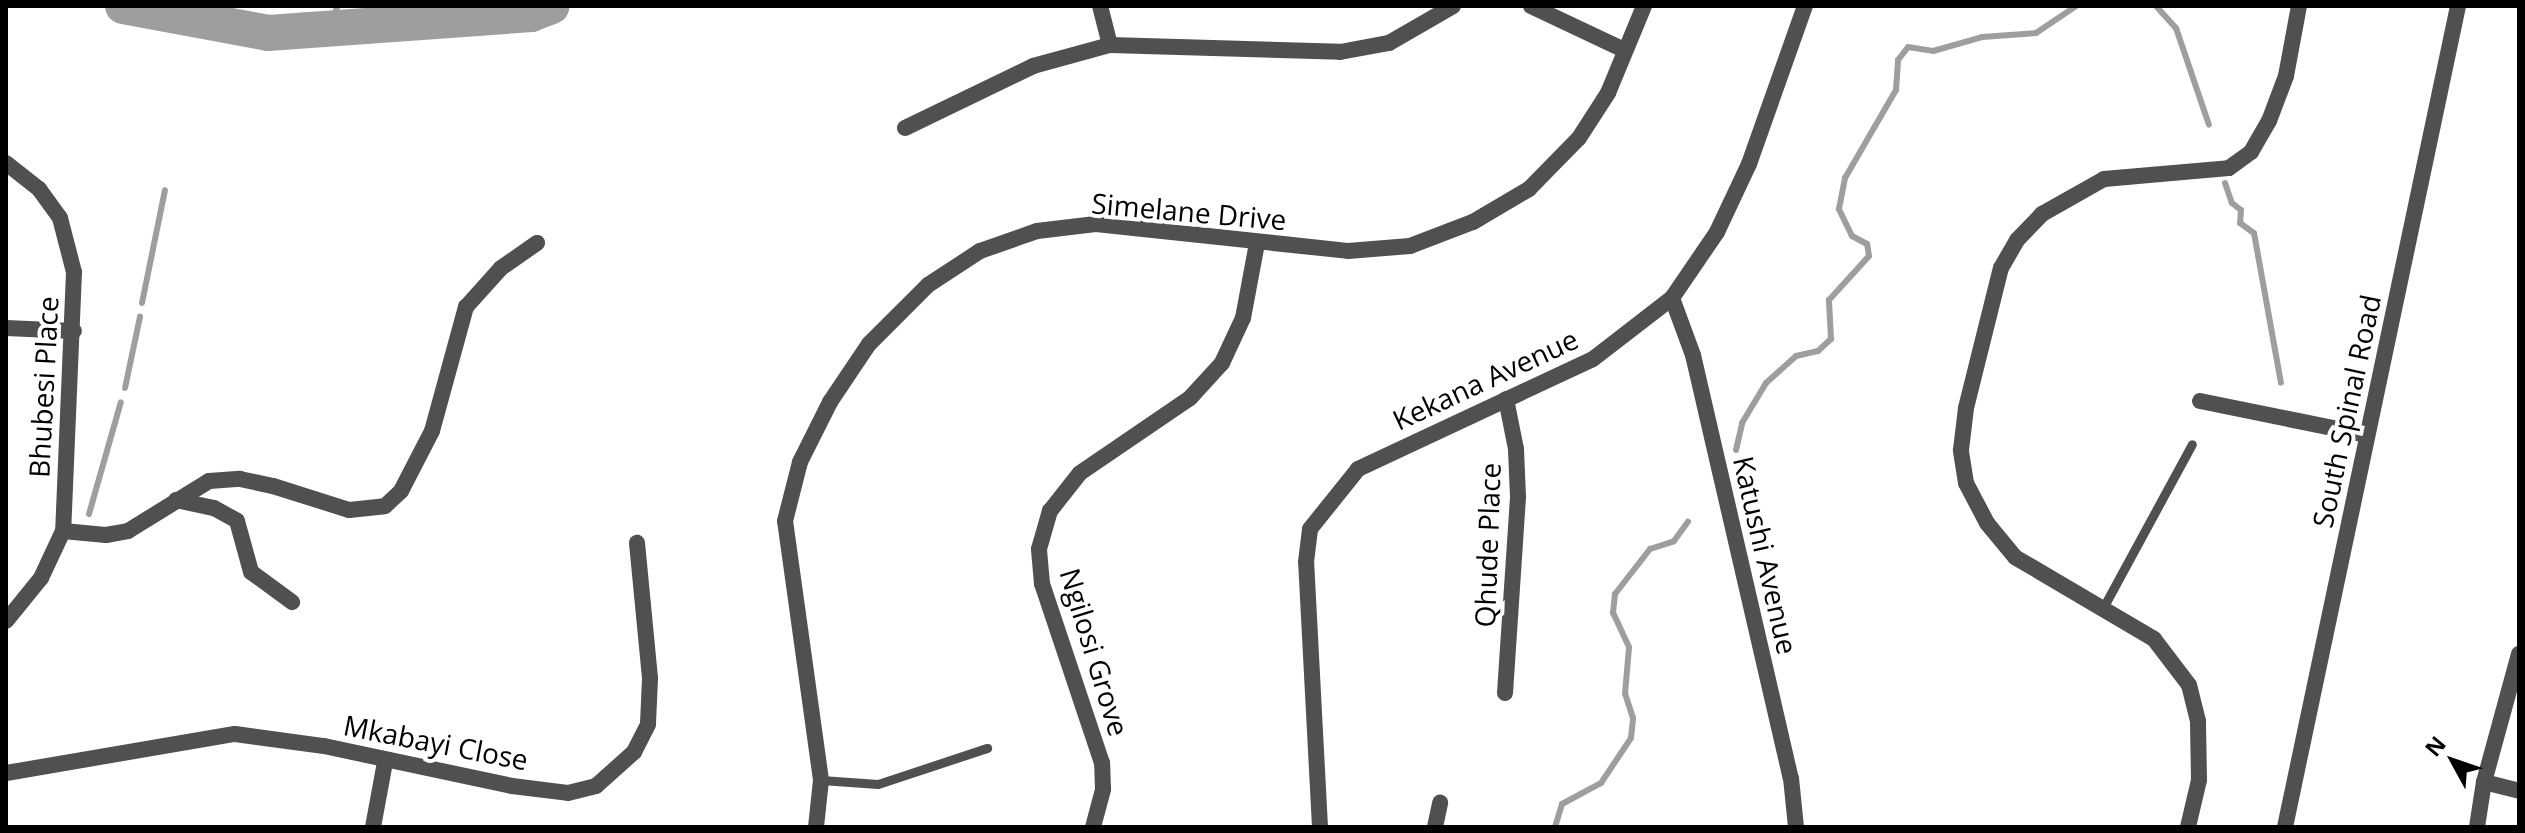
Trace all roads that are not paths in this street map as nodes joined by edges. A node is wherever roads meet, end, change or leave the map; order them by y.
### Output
1 (1100, 6) edge
2 (1453, 6) edge
3 (1531, 6) edge
4 (1644, 6) edge
5 (1805, 6) edge
6 (2299, 6) edge
7 (2458, 6) edge
8 (1110, 45) junction
9 (1624, 50) junction
10 (905, 128) dead end
11 (6, 163) edge
12 (537, 243) dead end
13 (1257, 243) junction
14 (1672, 298) junction
15 (6, 328) edge
16 (74, 331) junction
17 (1506, 399) junction
18 (2200, 401) dead end
19 (2367, 435) junction
20 (2192, 444) dead end
21 (176, 500) junction
22 (63, 531) junction
23 (637, 543) dead end
24 (292, 602) dead end
25 (2104, 606) junction
26 (6, 621) edge
27 (2519, 654) edge
28 (1505, 693) dead end
29 (987, 748) dead end
30 (385, 762) junction
31 (6, 773) edge
32 (821, 780) junction
33 (2484, 782) junction
34 (2519, 791) edge
35 (1440, 803) dead end
36 (373, 827) edge
37 (816, 827) edge
38 (1093, 827) edge
39 (1320, 827) edge
40 (1435, 827) edge
41 (1796, 827) edge
42 (2188, 827) edge
43 (2285, 827) edge
44 (2477, 827) edge

1 - 8 street
2 - 8 street
3 - 9 street
4 - 9 street, Simelane Drive
5 - 14 street, Kekana Avenue
6 - 25 street
7 - 19 street, South Spinal Road
8 - 10 street
9 - 13 street, Simelane Drive
11 - 16 street, Bhubesi Place
12 - 21 street
13 - 32 street, Simelane Drive
13 - 38 street, Ngilosi Grove
14 - 17 street, Kekana Avenue
14 - 41 street, Katushi Avenue
15 - 16 street
16 - 22 street, Bhubesi Place
17 - 28 street, Qhude Place
17 - 39 street, Kekana Avenue
18 - 19 street
19 - 43 street, South Spinal Road
20 - 25 lane
21 - 22 street
21 - 24 street
22 - 26 street, Bhubesi Place
23 - 30 street, Mkabayi Close
25 - 42 street
27 - 33 street
29 - 32 lane
30 - 31 street, Mkabayi Close
30 - 36 street
32 - 37 street, Simelane Drive
33 - 34 street
33 - 44 street
35 - 40 street

